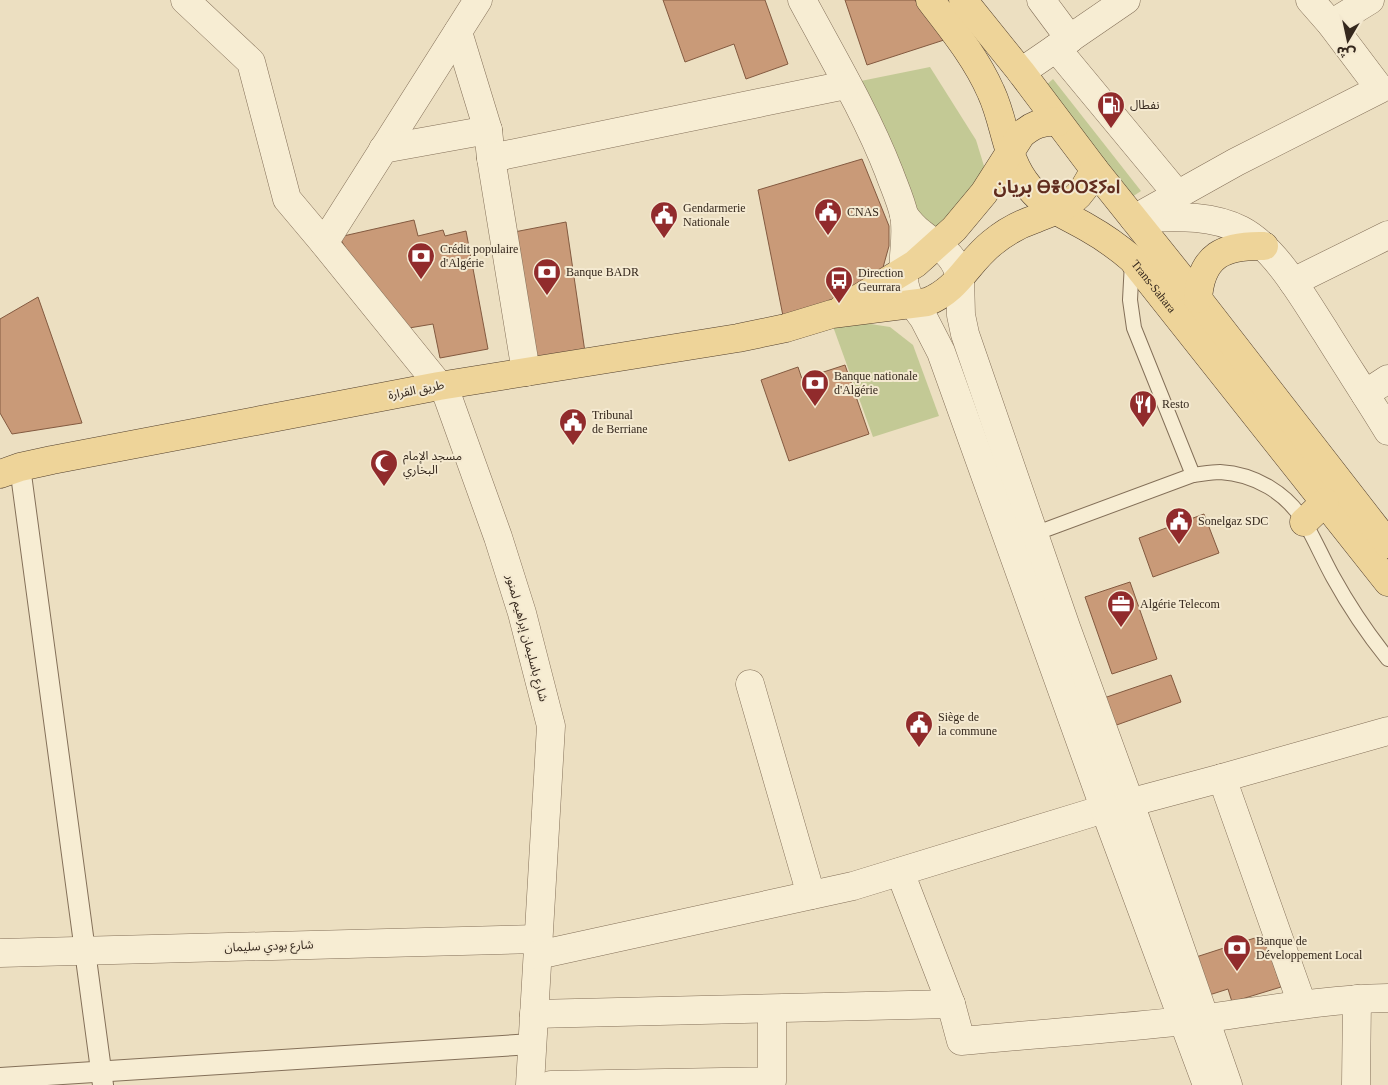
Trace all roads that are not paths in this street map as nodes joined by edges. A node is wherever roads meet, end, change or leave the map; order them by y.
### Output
1 (185, 0) edge
2 (478, 0) edge
3 (802, 0) edge
4 (930, 0) edge
5 (963, 0) edge
6 (1041, 0) edge
7 (1126, 0) edge
8 (1310, 0) edge
9 (1370, 0) edge
10 (1332, 24) junction
11 (458, 32) junction
12 (1063, 44) junction
13 (1021, 72) junction
14 (846, 84) junction
15 (1384, 87) edge
16 (1058, 122) junction
17 (488, 130) junction
18 (384, 150) junction
19 (1009, 153) junction
20 (491, 158) junction
21 (1094, 170) junction
22 (1177, 194) junction
23 (1056, 212) junction
24 (904, 215) junction
25 (1134, 219) junction
26 (1388, 235) edge
27 (324, 243) junction
28 (937, 245) junction
29 (1264, 246) junction
30 (1132, 259) junction
31 (903, 272) junction
32 (960, 277) junction
33 (1293, 282) junction
34 (1198, 298) junction
35 (913, 304) junction
36 (832, 314) junction
37 (526, 372) junction
38 (1388, 380) edge
39 (439, 386) junction
40 (1365, 394) junction
41 (1388, 431) edge
42 (10, 471) edge
43 (1193, 475) junction
44 (1014, 476) junction
45 (988, 484) junction
46 (1325, 502) junction
47 (1304, 522) junction
48 (1034, 534) junction
49 (1388, 544) edge
50 (1388, 582) edge
51 (1054, 632) junction
52 (1388, 659) edge
53 (750, 684) dead end
54 (1388, 731) edge
55 (1222, 778) junction
56 (1130, 803) junction
57 (1104, 810) junction
58 (900, 872) junction
59 (811, 895) junction
60 (538, 947) junction
61 (84, 951) junction
62 (0, 953) edge
63 (1388, 998) edge
64 (1357, 999) junction
65 (950, 1004) junction
66 (1302, 1004) junction
67 (772, 1009) junction
68 (534, 1014) junction
69 (1195, 1020) junction
70 (532, 1044) junction
71 (0, 1078) edge
72 (102, 1078) edge
73 (530, 1085) edge
74 (551, 1085) edge
75 (1207, 1085) edge
76 (1228, 1085) edge
77 (1356, 1085) edge

1 - 27 street, شارع باسليمان إبراهيم لمنور
2 - 11 street
3 - 14 street
4 - 19 main road, Trans-Sahara
5 - 13 main road
6 - 12 street
7 - 12 street
8 - 10 street
9 - 10 street
10 - 15 street
11 - 17 street
11 - 18 street
12 - 13 street
12 - 22 street
13 - 16 main road
14 - 20 street
14 - 24 street
15 - 22 street
16 - 19 main road
16 - 21 main road
17 - 18 street
17 - 20 street
18 - 27 street
19 - 23 main road, Trans-Sahara
19 - 28 main road
20 - 37 street
21 - 23 main road
21 - 25 main road
22 - 25 street
23 - 30 main road, Trans-Sahara
23 - 32 main road
24 - 28 street
24 - 31 street
25 - 29 street
25 - 34 main road
26 - 33 street
27 - 39 street, شارع باسليمان إبراهيم لمنور
28 - 31 main road
28 - 32 street
29 - 33 street
29 - 34 main road
30 - 43 lane
30 - 46 main road, Trans-Sahara
31 - 35 street
31 - 36 main road
32 - 35 main road
32 - 44 street
33 - 40 street
34 - 49 main road
35 - 36 main road
35 - 45 street
36 - 37 main road, طريق القرارة
37 - 39 main road, طريق القرارة
38 - 40 street
39 - 42 main road, طريق القرارة
39 - 60 street, شارع باسليمان إبراهيم لمنور
40 - 41 street
42 - 61 street
43 - 47 lane
43 - 48 lane
44 - 45 street
44 - 48 street
45 - 51 street
46 - 47 main road
46 - 50 main road, Trans-Sahara
47 - 52 lane
48 - 51 street
51 - 56 street
51 - 57 street
53 - 59 street
54 - 55 street, شارع بودي سليمان
55 - 56 street, شارع بودي سليمان
55 - 66 street
56 - 57 street, شارع بودي سليمان
56 - 69 street
57 - 58 street, شارع بودي سليمان
57 - 69 street
58 - 59 street, شارع بودي سليمان
58 - 65 street
59 - 60 street, شارع بودي سليمان
60 - 61 street, شارع بودي سليمان
60 - 68 street, شارع باسليمان إبراهيم لمنور
61 - 62 street, شارع بودي سليمان
61 - 72 street
63 - 64 street
64 - 66 street
64 - 77 street
65 - 67 street
65 - 69 street
66 - 69 street
67 - 68 street
67 - 74 street
68 - 70 street, شارع باسليمان إبراهيم لمنور
69 - 75 street
69 - 76 street
70 - 72 street
70 - 73 street, شارع باسليمان إبراهيم لمنور
71 - 72 street

